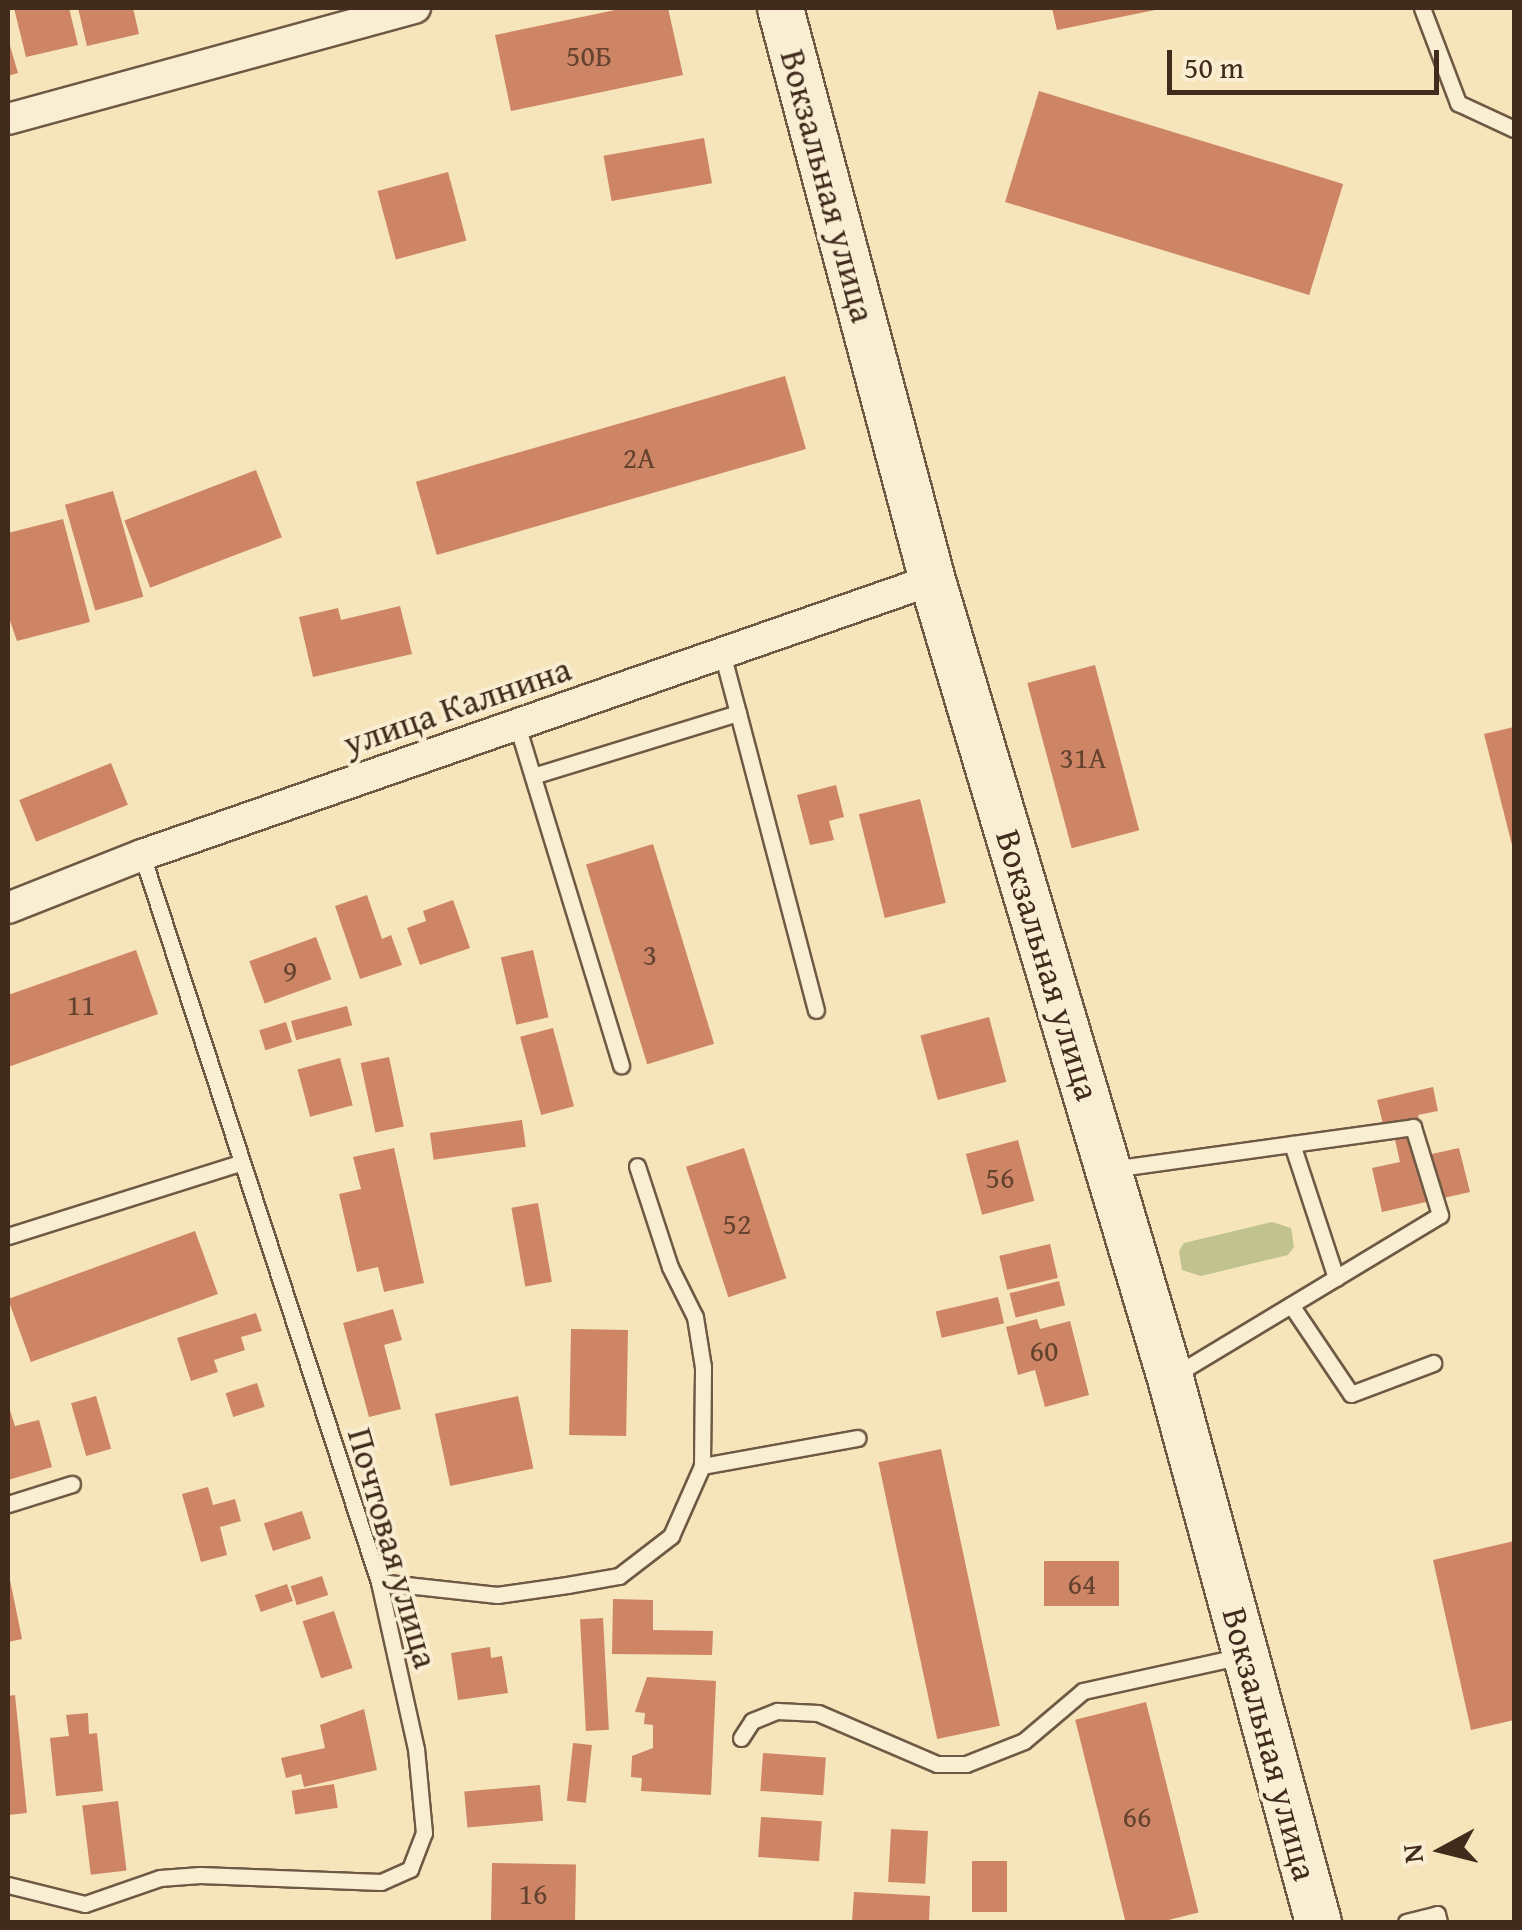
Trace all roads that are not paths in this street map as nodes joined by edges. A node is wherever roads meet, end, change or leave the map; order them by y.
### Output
1 (416, 8) edge
2 (780, 8) edge
3 (1422, 8) edge
4 (8, 119) edge
5 (1514, 130) edge
6 (932, 580) junction
7 (722, 653) junction
8 (738, 713) junction
9 (517, 724) junction
10 (533, 776) junction
11 (142, 855) junction
12 (8, 908) edge
13 (816, 1010) dead end
14 (621, 1065) dead end
15 (1292, 1144) junction
16 (242, 1162) junction
17 (637, 1166) dead end
18 (1110, 1169) junction
19 (8, 1236) edge
20 (1336, 1278) junction
21 (1291, 1305) junction
22 (1433, 1364) dead end
23 (1170, 1378) junction
24 (856, 1438) dead end
25 (702, 1466) junction
26 (72, 1484) dead end
27 (8, 1504) edge
28 (379, 1582) junction
29 (1246, 1656) junction
30 (741, 1738) dead end
31 (8, 1885) edge
32 (86, 1904) junction
33 (85, 1922) edge
34 (1318, 1922) edge
35 (1406, 1922) edge
36 (1439, 1922) edge

1 - 4 street
2 - 6 main road, Вокзальная улица
3 - 5 lane
6 - 7 street, улица Калнина
6 - 18 main road, Вокзальная улица
7 - 8 lane
7 - 9 street, улица Калнина
8 - 10 lane
8 - 13 lane
9 - 10 lane
9 - 11 street, улица Калнина
10 - 14 lane
11 - 12 street, улица Калнина
11 - 16 lane, Почтовая улица
15 - 18 lane
15 - 20 lane
15 - 20 lane
16 - 19 lane
16 - 28 lane, Почтовая улица
17 - 25 lane
18 - 23 main road, Вокзальная улица
20 - 21 lane
21 - 22 lane
21 - 23 lane
23 - 29 main road, Вокзальная улица
24 - 25 lane
25 - 28 lane
26 - 27 lane
28 - 32 lane, Почтовая улица
29 - 30 lane
29 - 34 main road, Вокзальная улица
31 - 32 lane
32 - 33 lane
35 - 36 lane

